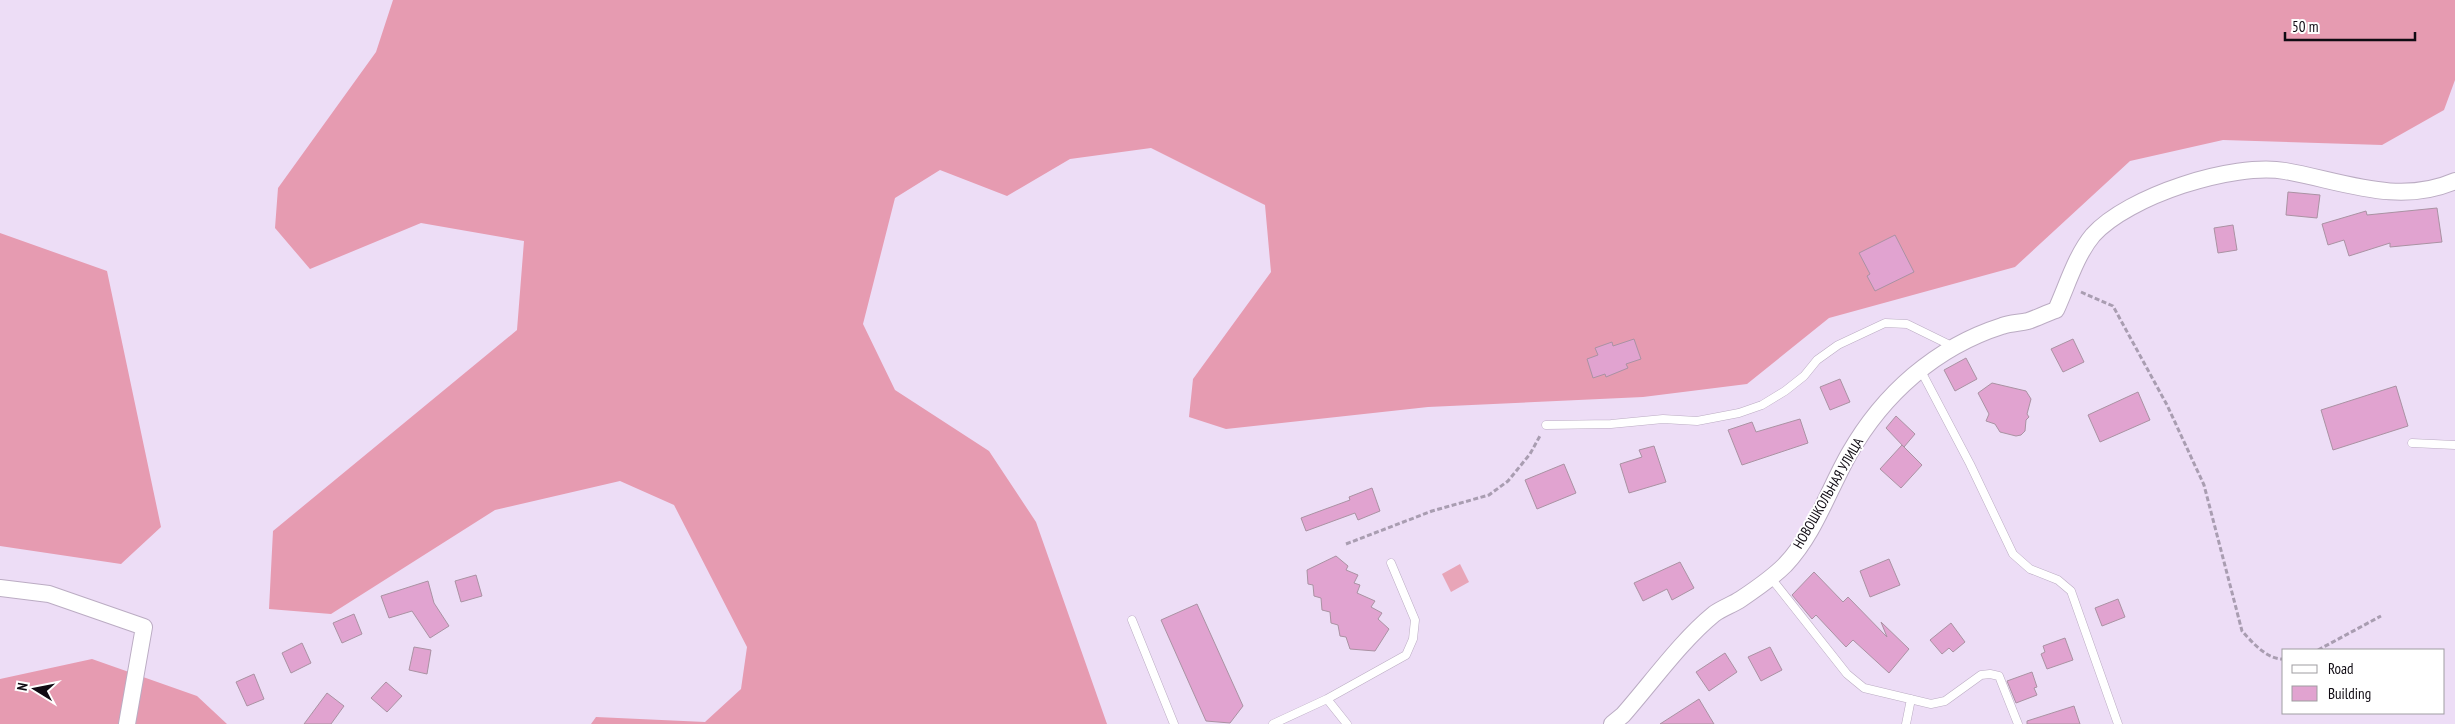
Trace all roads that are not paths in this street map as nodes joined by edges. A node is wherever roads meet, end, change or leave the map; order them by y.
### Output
1 (2455, 181) edge
2 (1956, 348) junction
3 (1919, 369) junction
4 (1546, 425) road end
5 (2412, 443) dead end
6 (2455, 445) edge
7 (1391, 563) dead end
8 (1771, 578) junction
9 (0, 588) edge
10 (1132, 620) dead end
11 (1911, 699) junction
12 (1327, 700) junction
13 (1620, 721) edge
14 (127, 724) edge
15 (1174, 724) edge
16 (1273, 724) edge
17 (1347, 724) edge
18 (1906, 724) edge
19 (2018, 724) edge
20 (2118, 724) edge

1 - 2 street, НОВОШКОЛЬНАЯ УЛИЦА
2 - 3 street, НОВОШКОЛЬНАЯ УЛИЦА
2 - 4 lane
3 - 8 street, НОВОШКОЛЬНАЯ УЛИЦА
3 - 20 lane
5 - 6 lane
7 - 12 lane
8 - 11 lane
8 - 13 street, НОВОШКОЛЬНАЯ УЛИЦА
9 - 14 street
10 - 15 lane
11 - 18 lane
11 - 19 lane
12 - 16 lane
12 - 17 lane

